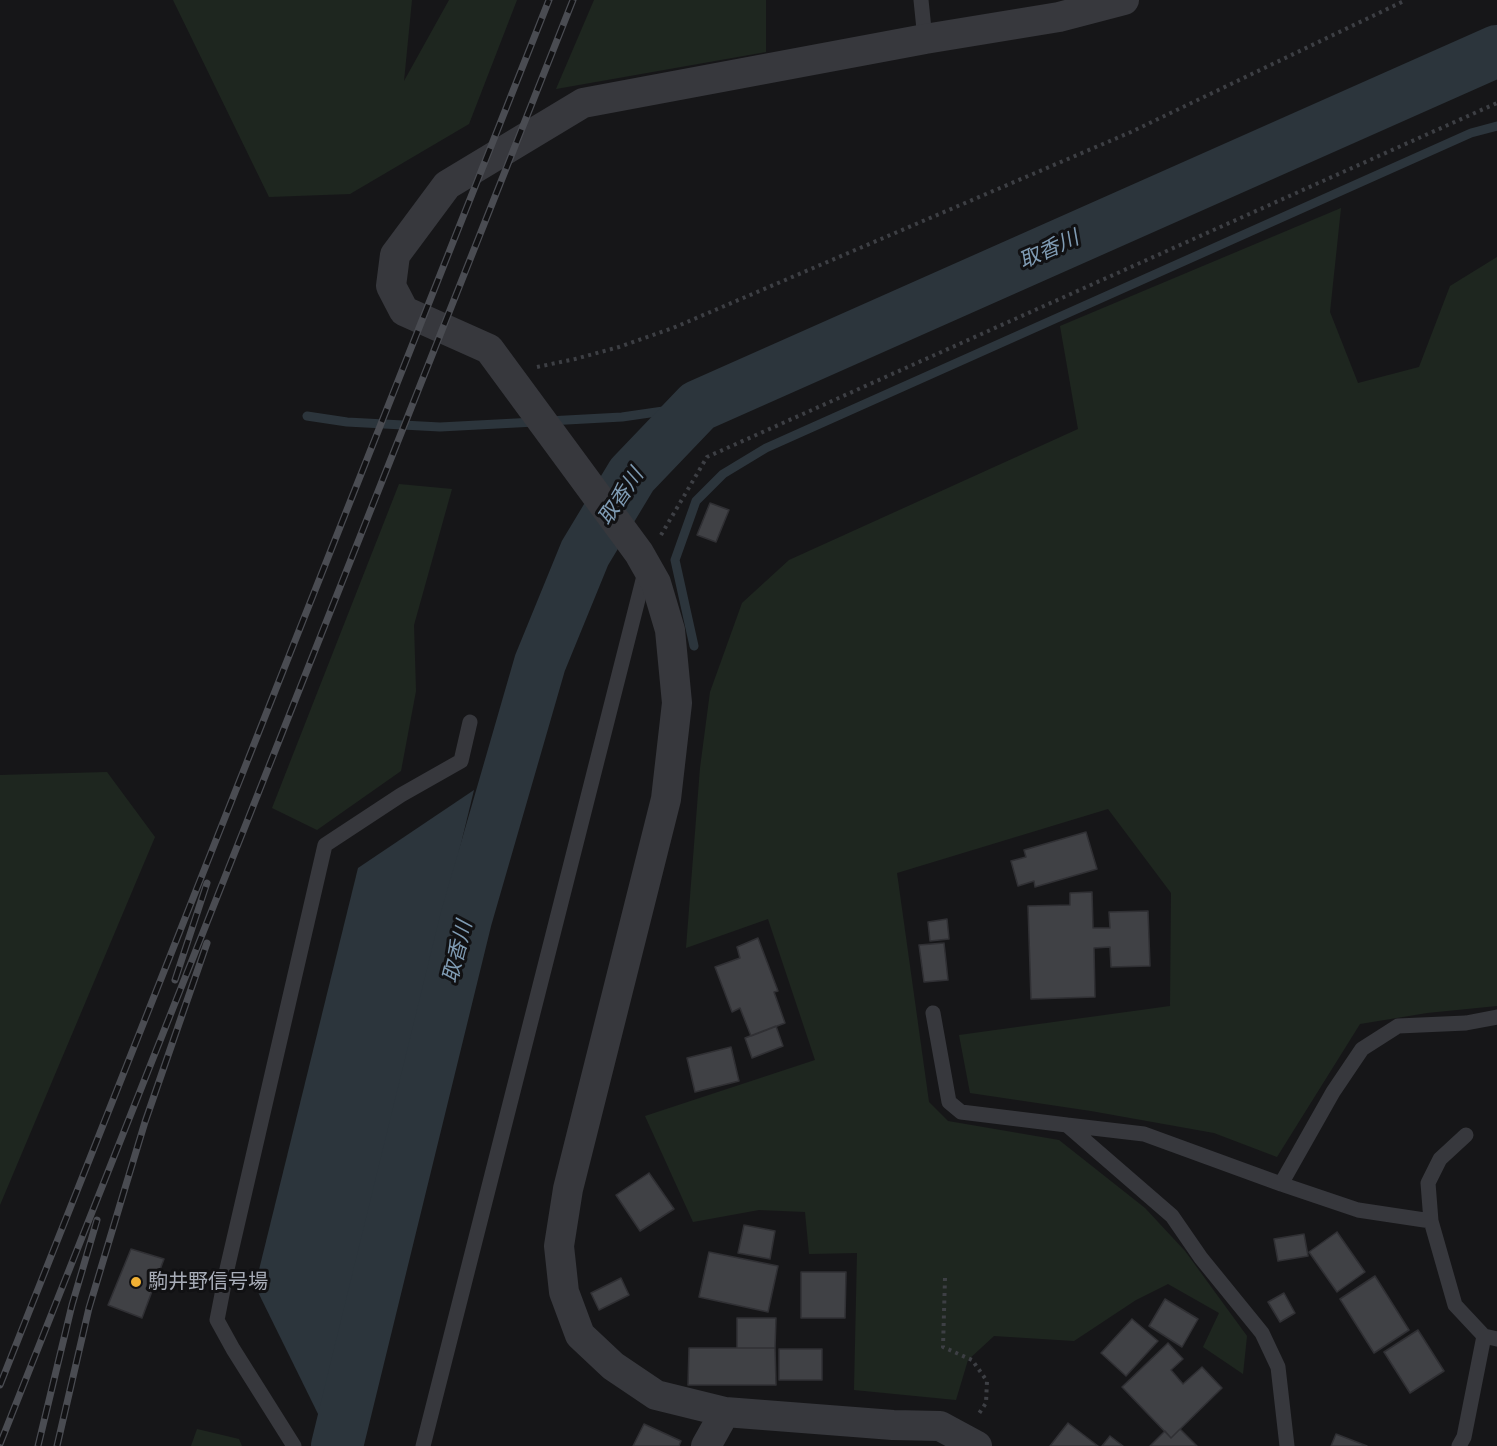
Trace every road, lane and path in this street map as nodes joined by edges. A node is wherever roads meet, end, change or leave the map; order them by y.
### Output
1 (921, 0) edge
2 (1124, 0) edge
3 (1406, 0) edge
4 (925, 39) junction
5 (1497, 103) edge
6 (511, 377) junction
7 (647, 567) junction
8 (470, 722) dead end
9 (933, 1013) dead end
10 (1497, 1017) edge
11 (1067, 1125) junction
12 (1466, 1135) dead end
13 (1281, 1184) junction
14 (1431, 1221) junction
15 (945, 1278) dead end
16 (1490, 1337) edge
17 (725, 1412) junction
18 (940, 1426) junction
19 (294, 1446) edge
20 (423, 1446) edge
21 (706, 1446) edge
22 (977, 1446) edge
23 (1287, 1446) edge
24 (1459, 1446) edge

1 - 4 lane
2 - 4 street
3 - 6 path
4 - 6 street
5 - 7 path
6 - 7 street
7 - 17 street
7 - 20 lane
8 - 19 lane
9 - 11 lane
10 - 13 lane
11 - 13 lane
11 - 23 lane
12 - 14 lane
13 - 14 lane
14 - 16 lane
15 - 18 path
16 - 24 lane
17 - 18 street
17 - 21 street
18 - 22 street

